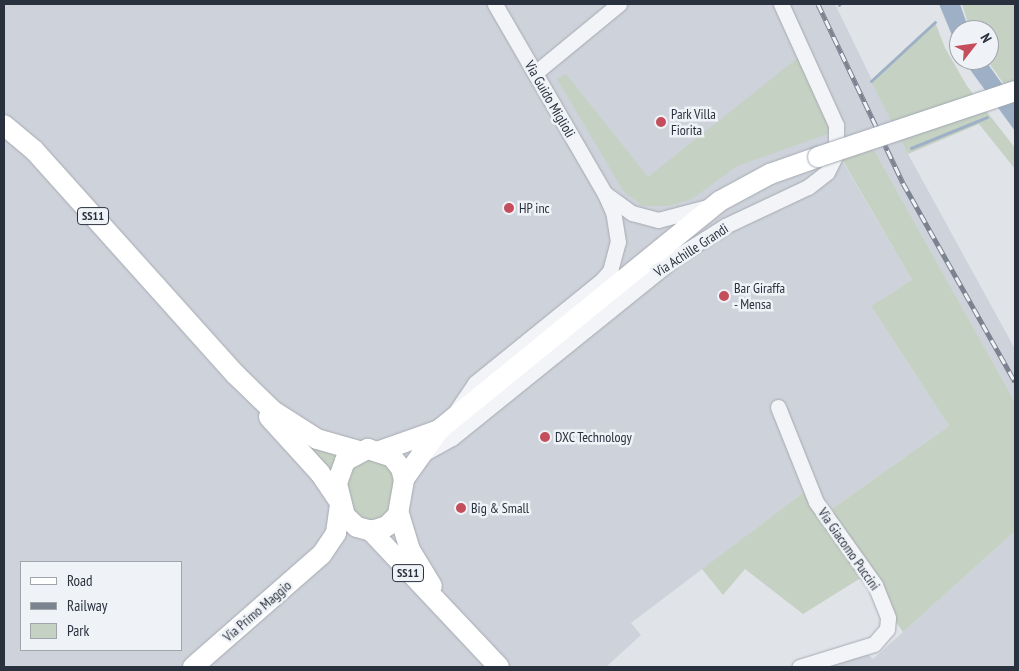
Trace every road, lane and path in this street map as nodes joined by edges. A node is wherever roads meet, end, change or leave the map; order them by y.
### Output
1 (495, 4) edge
2 (619, 4) edge
3 (781, 4) edge
4 (535, 73) junction
5 (1015, 91) edge
6 (4, 109) edge
7 (4, 125) edge
8 (34, 150) junction
9 (605, 194) junction
10 (720, 202) junction
11 (235, 374) junction
12 (778, 407) dead end
13 (446, 425) junction
14 (380, 450) junction
15 (359, 451) junction
16 (421, 455) junction
17 (404, 479) junction
18 (340, 504) junction
19 (399, 514) junction
20 (367, 530) junction
21 (322, 554) junction
22 (454, 617) junction
23 (193, 667) edge
24 (499, 667) edge
25 (799, 667) edge

1 - 4 street, Via Guido Miglioli
2 - 4 street
3 - 16 street, Via Achille Grandi
4 - 9 street, Via Guido Miglioli
5 - 10 main road, bridge
6 - 8 main road, SS11
7 - 8 main road, SS11
8 - 11 main road, SS11
9 - 10 street
9 - 13 street, Via Guido Miglioli
10 - 13 main road
11 - 15 main road, SS11
11 - 18 main road, SS11
12 - 25 street, Via Giacomo Puccini
13 - 14 main road
13 - 16 main road
14 - 15 main road, SS11
14 - 17 main road
15 - 18 main road
16 - 17 main road
17 - 19 main road, SS11
18 - 20 main road, SS11
18 - 21 main road, Via Primo Maggio
19 - 20 main road
19 - 22 main road, SS11
20 - 21 main road, Via Primo Maggio
20 - 22 main road, SS11
21 - 23 main road, Via Primo Maggio
22 - 24 main road, SS11

